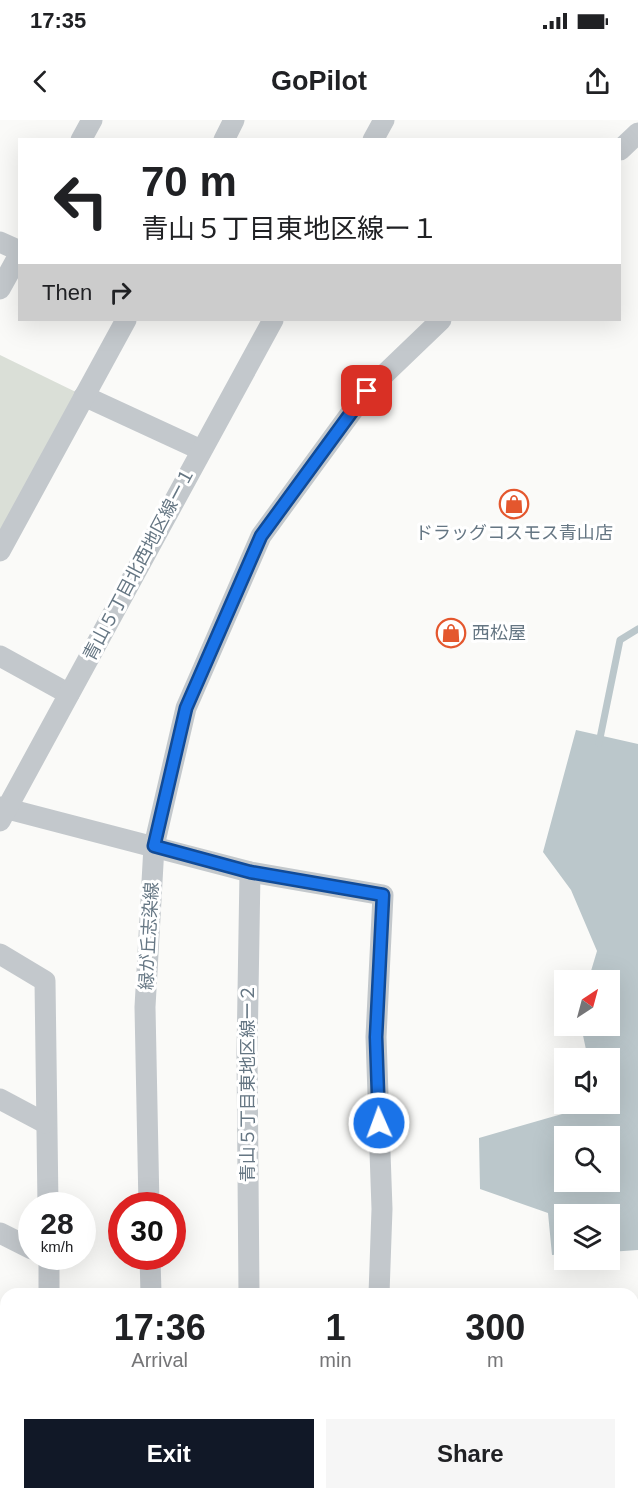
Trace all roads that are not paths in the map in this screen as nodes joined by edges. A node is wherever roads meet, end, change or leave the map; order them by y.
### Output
1 (92, 120) edge
2 (234, 120) edge
3 (384, 120) edge
4 (638, 133) edge
5 (82, 138) edge
6 (225, 138) edge
7 (374, 138) edge
8 (621, 149) edge
9 (0, 242) edge
10 (18, 251) edge
11 (18, 256) edge
12 (0, 289) edge
13 (125, 321) edge
14 (272, 321) edge
15 (440, 321) edge
16 (84, 396) junction
17 (201, 450) junction
18 (0, 551) edge
19 (0, 656) edge
20 (69, 694) junction
21 (2, 813) edge
22 (154, 846) junction
23 (250, 872) junction
24 (0, 954) edge
25 (0, 1099) edge
26 (45, 1123) junction
27 (47, 1192) edge
28 (149, 1192) edge
29 (0, 1233) edge
30 (18, 1242) edge
31 (46, 1270) edge
32 (150, 1270) edge
33 (48, 1288) edge
34 (151, 1288) edge
35 (249, 1288) edge
36 (379, 1288) edge

1 - 5 street
2 - 6 street
3 - 7 street
4 - 8 street
9 - 10 street
11 - 12 street
13 - 16 street
14 - 17 street, 青山５丁目北西地区線ー１
15 - 22 street, 緑が丘志染線
16 - 17 street
16 - 18 street
17 - 20 street, 青山５丁目北西地区線ー１
19 - 20 street
20 - 21 street, 青山５丁目北西地区線ー１
21 - 22 street
22 - 23 street
22 - 28 street, 緑が丘志染線
23 - 35 street, 青山５丁目東地区線ー２
23 - 36 street
24 - 26 street
25 - 26 street
26 - 27 street
29 - 30 street
31 - 33 street
32 - 34 street

